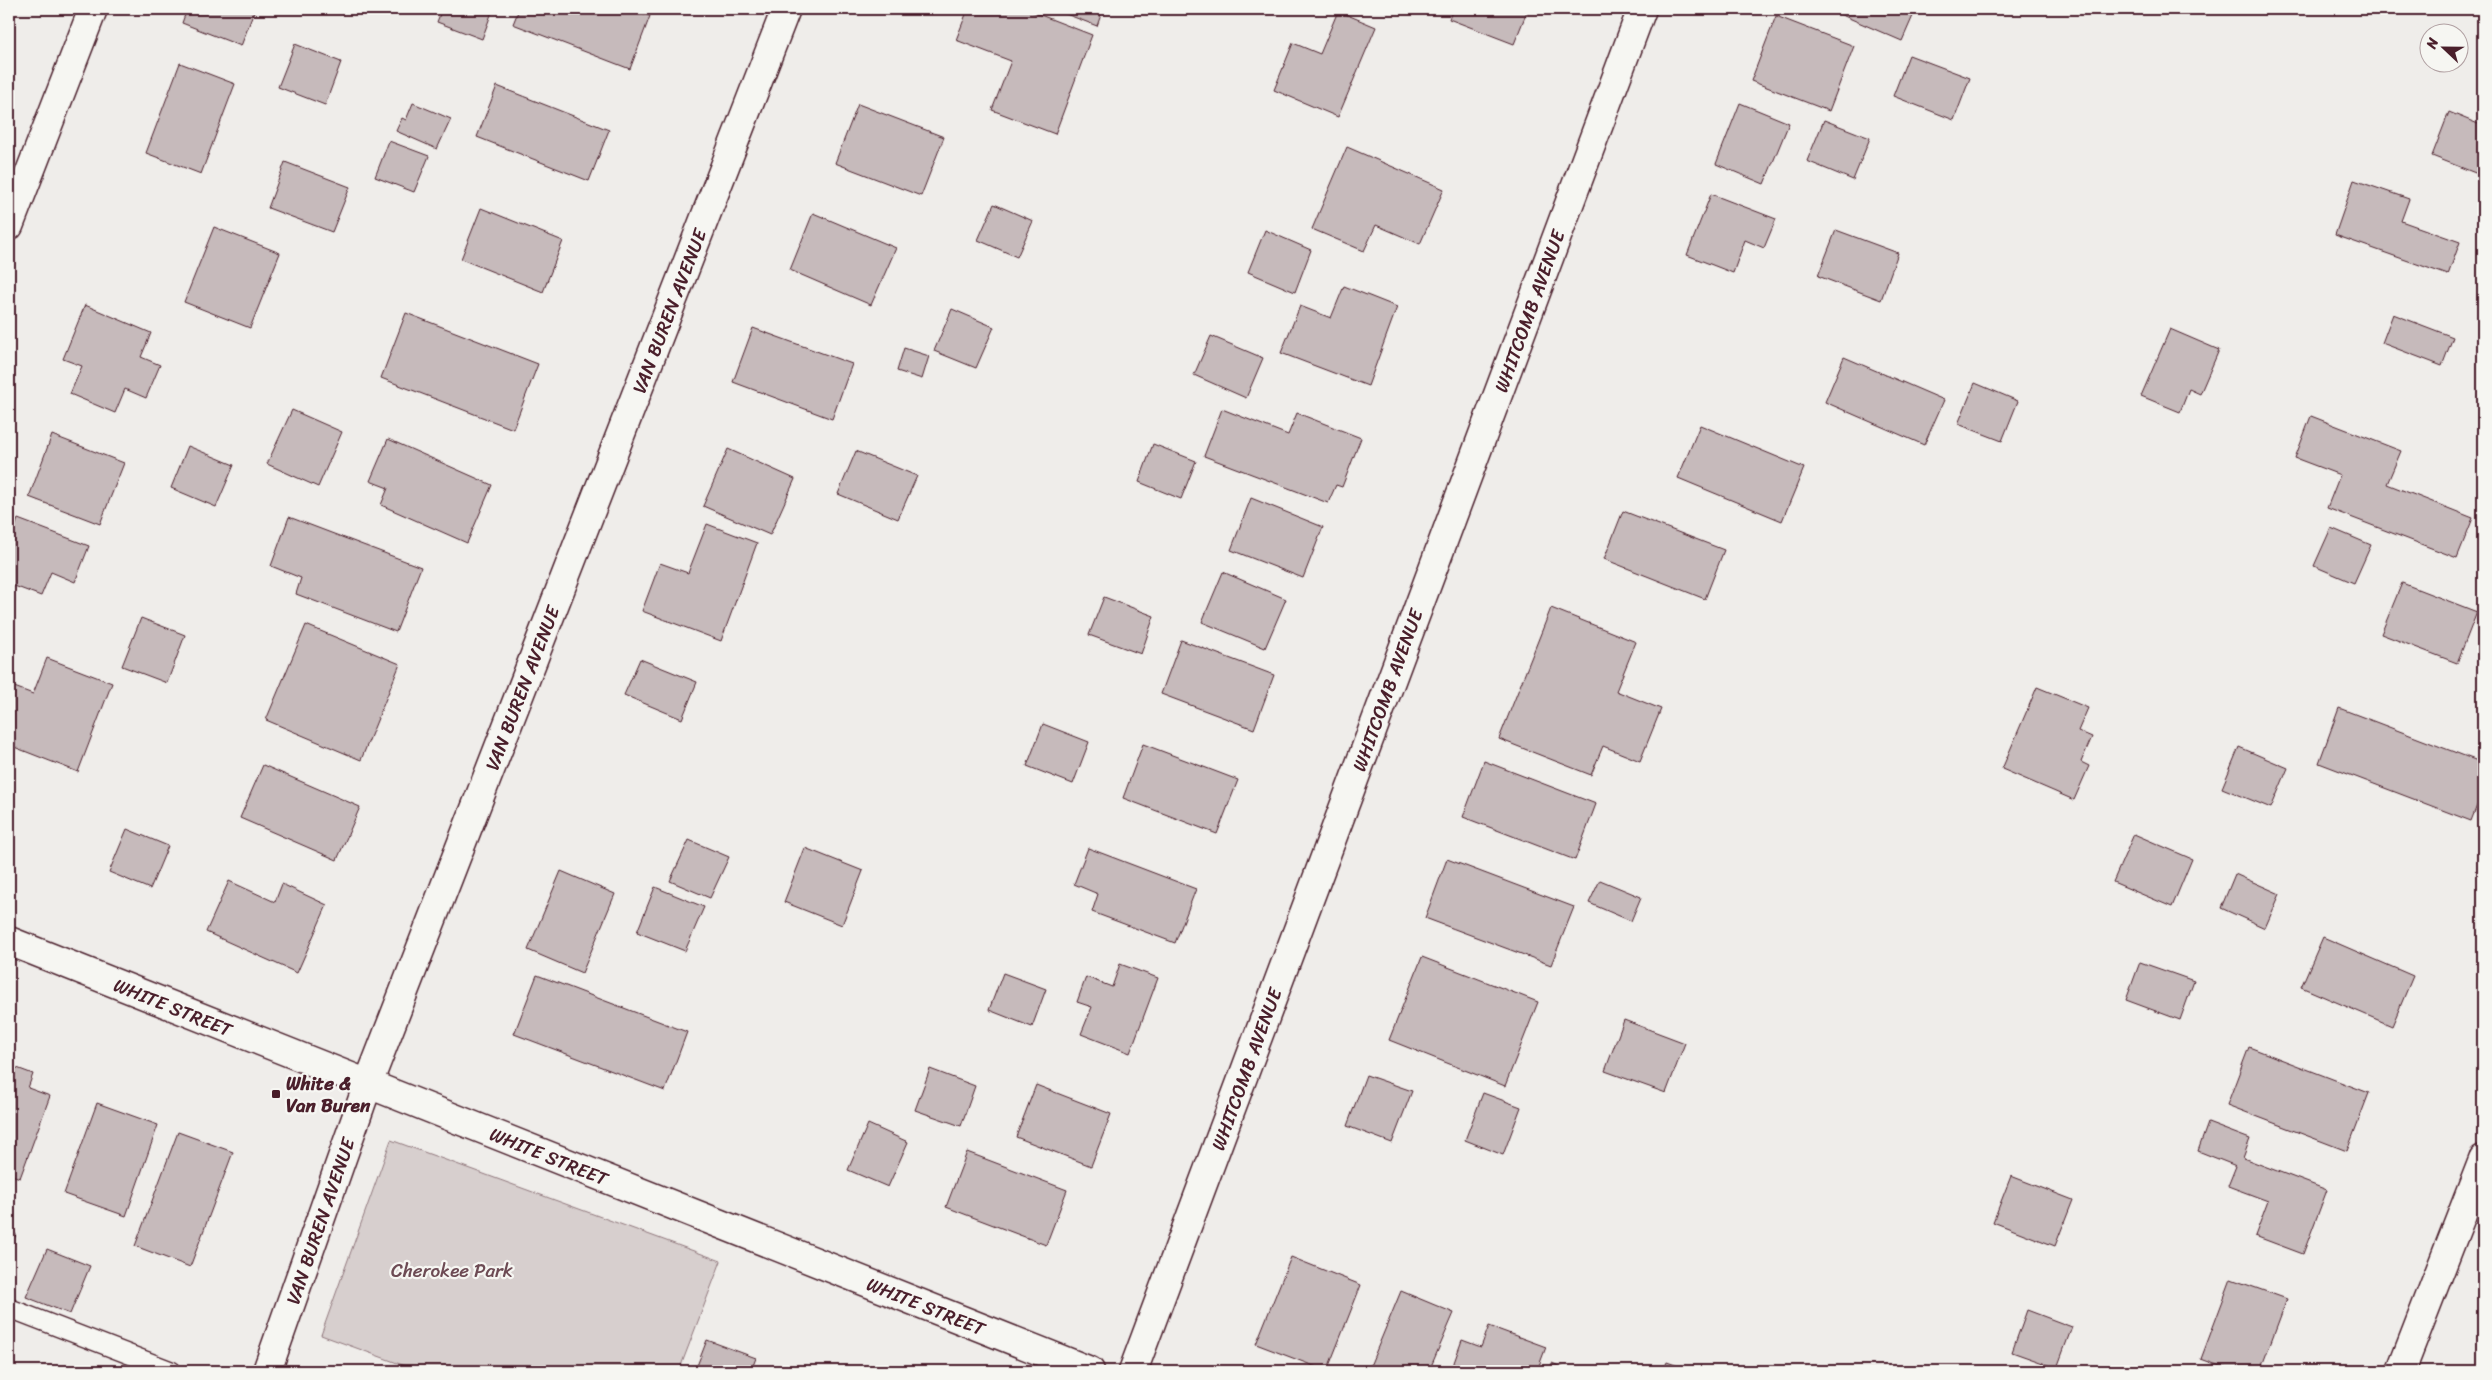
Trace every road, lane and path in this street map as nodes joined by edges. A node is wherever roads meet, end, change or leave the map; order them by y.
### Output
1 (93, 9) edge
2 (786, 9) edge
3 (1642, 9) edge
4 (9, 226) edge
5 (9, 941) edge
6 (368, 1084) junction
7 (2483, 1160) edge
8 (9, 1308) edge
9 (172, 1371) edge
10 (267, 1371) edge
11 (1090, 1371) edge
12 (1133, 1371) edge
13 (2401, 1371) edge

1 - 4 street
2 - 6 street, VAN BUREN AVENUE
3 - 12 street, WHITCOMB AVENUE
5 - 6 street, WHITE STREET
6 - 10 street, VAN BUREN AVENUE
6 - 11 street, WHITE STREET
7 - 13 street
8 - 9 lane

